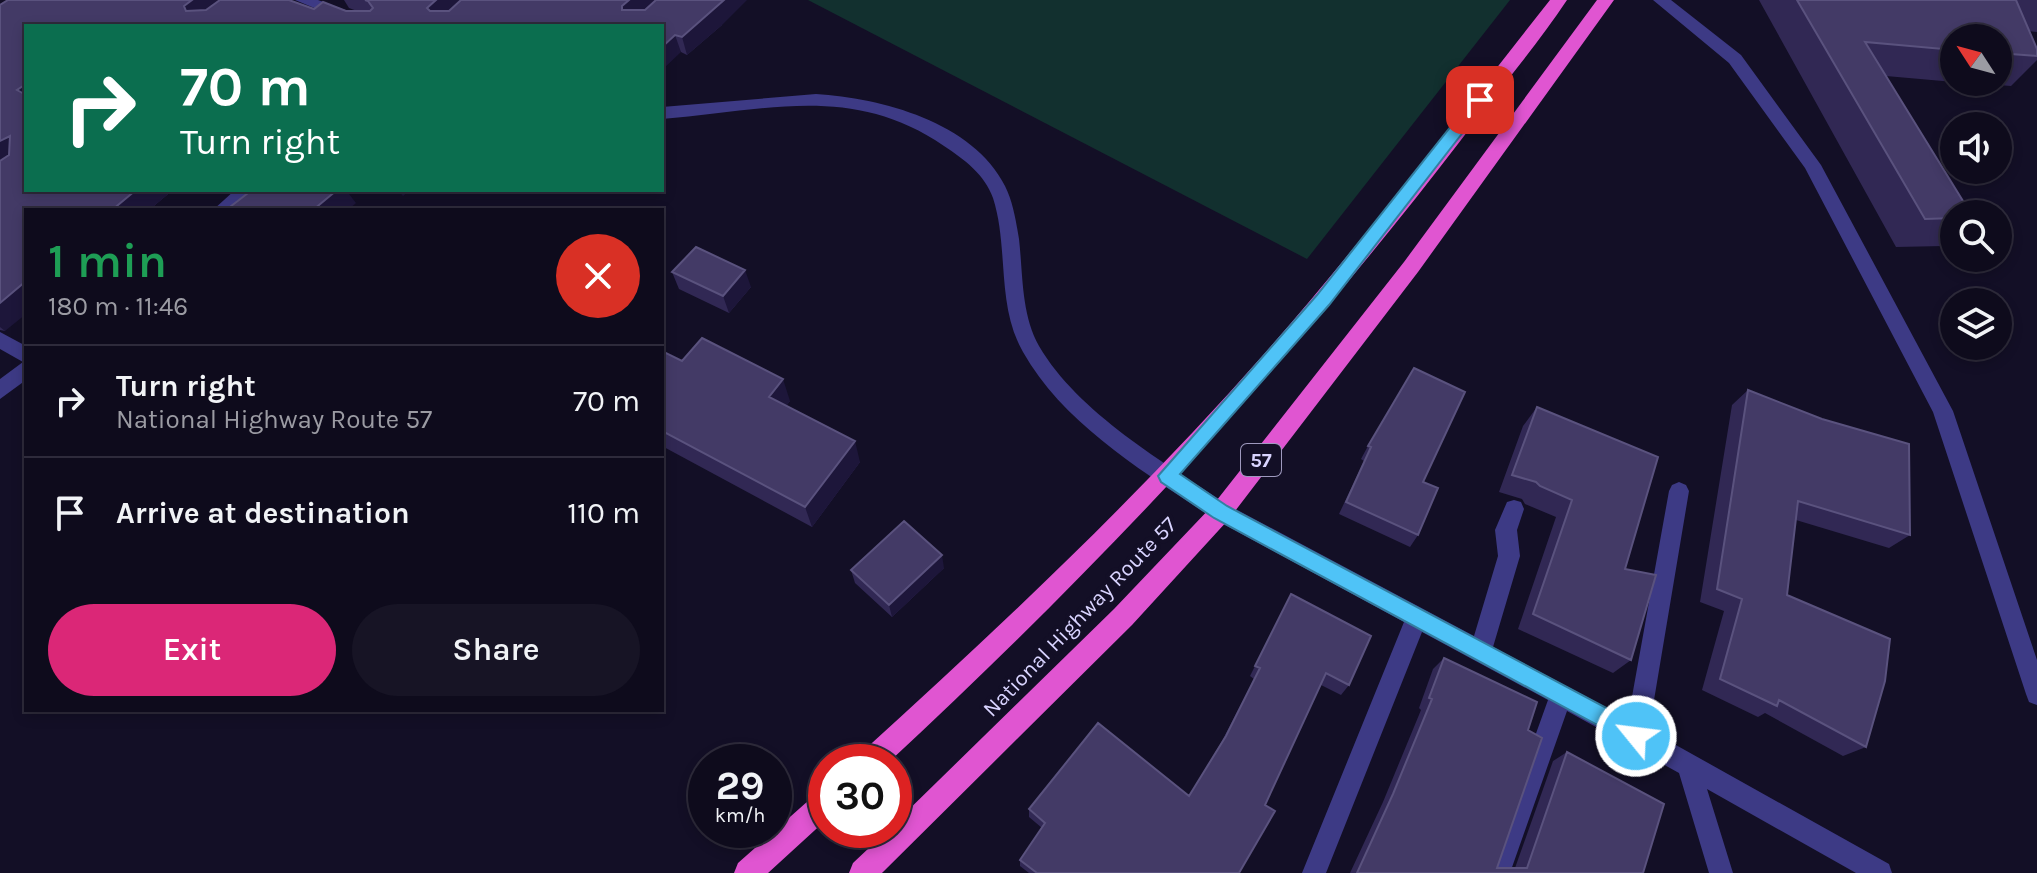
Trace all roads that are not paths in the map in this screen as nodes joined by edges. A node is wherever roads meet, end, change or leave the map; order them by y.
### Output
1 (303, 0) edge
2 (1559, 0) edge
3 (1606, 0) edge
4 (1661, 0) edge
5 (368, 24) edge
6 (664, 113) edge
7 (244, 192) edge
8 (224, 208) edge
9 (0, 340) edge
10 (24, 354) edge
11 (24, 371) edge
12 (0, 391) edge
13 (1167, 476) junction
14 (1679, 491) dead end
15 (1514, 509) dead end
16 (1221, 512) junction
17 (1417, 618) junction
18 (1480, 652) junction
19 (2037, 694) edge
20 (1561, 695) junction
21 (1636, 736) junction
22 (890, 744) edge
23 (1688, 765) junction
24 (808, 818) edge
25 (748, 873) edge
26 (863, 873) edge
27 (1314, 873) edge
28 (1498, 873) edge
29 (1721, 873) edge
30 (1880, 873) edge

1 - 5 street
2 - 13 highway, National Highway Route 57
3 - 16 highway, National Highway Route 57 / 57
4 - 19 street
6 - 13 street
7 - 8 street
9 - 10 street
11 - 12 street
13 - 16 street
13 - 22 highway, National Highway Route 57
14 - 21 street
15 - 18 street
16 - 17 street
16 - 26 highway, National Highway Route 57 / 57
17 - 18 street
17 - 27 street
18 - 20 street
20 - 21 street
20 - 28 street
21 - 23 street
23 - 29 street
23 - 30 street
24 - 25 highway

